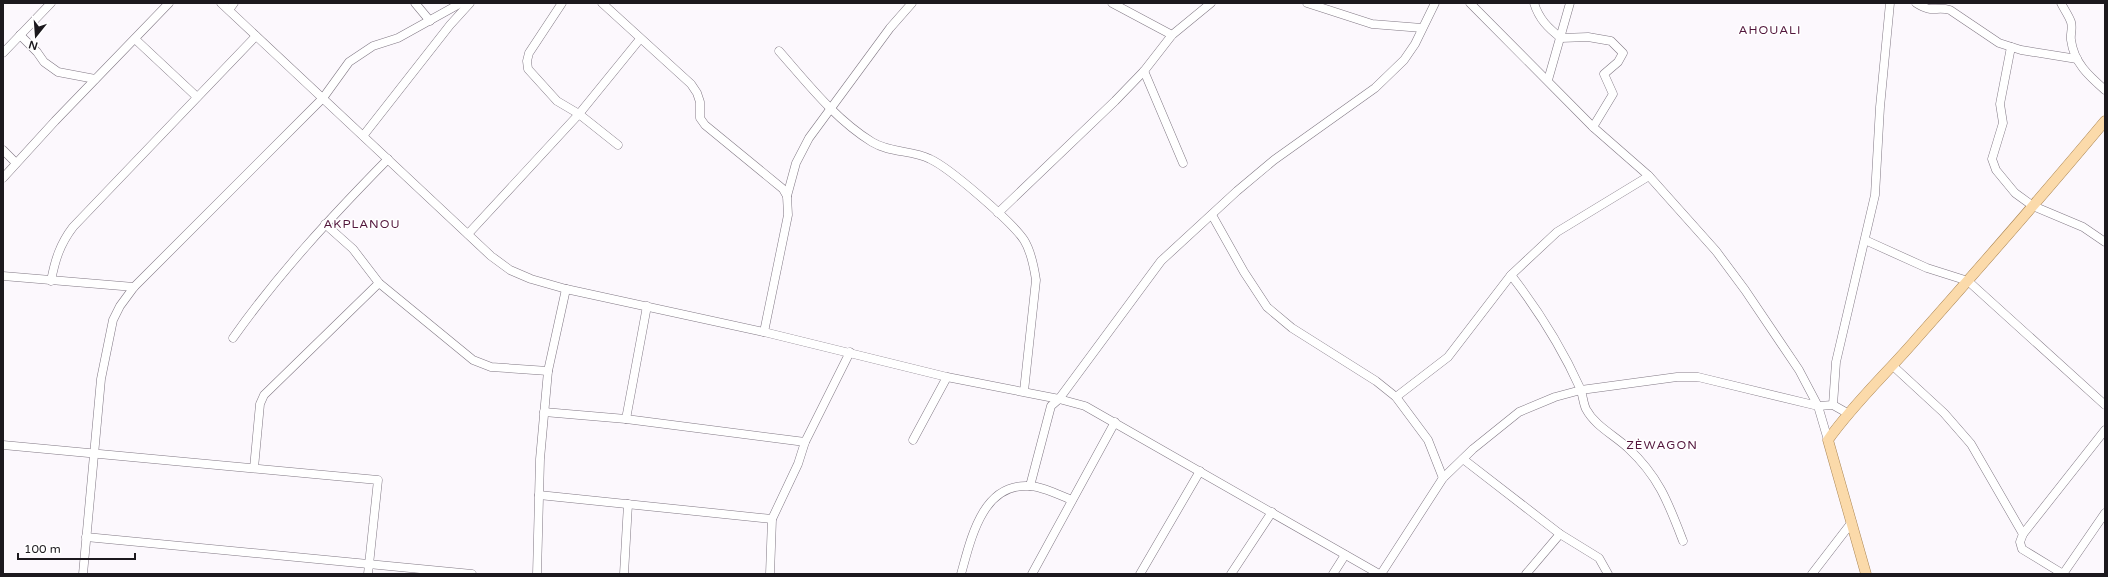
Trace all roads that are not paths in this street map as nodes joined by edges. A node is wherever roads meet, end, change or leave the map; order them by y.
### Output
1 (51, 3) edge
2 (169, 3) edge
3 (222, 3) edge
4 (234, 3) edge
5 (415, 3) edge
6 (461, 3) edge
7 (470, 3) edge
8 (562, 3) edge
9 (602, 3) edge
10 (1112, 3) edge
11 (1211, 3) edge
12 (1307, 3) edge
13 (1435, 3) edge
14 (1470, 3) edge
15 (1534, 3) edge
16 (1570, 3) edge
17 (1890, 3) edge
18 (1916, 3) edge
19 (2061, 3) edge
20 (908, 4) edge
21 (229, 10) junction
22 (430, 21) junction
23 (1422, 28) junction
24 (20, 35) junction
25 (1172, 35) junction
26 (256, 36) junction
27 (1561, 38) junction
28 (135, 39) junction
29 (640, 39) junction
30 (2011, 47) junction
31 (779, 51) dead end
32 (3, 53) edge
33 (2077, 59) junction
34 (1144, 71) junction
35 (95, 79) junction
36 (1548, 80) junction
37 (2105, 90) edge
38 (197, 97) junction
39 (323, 98) junction
40 (830, 109) junction
41 (580, 114) junction
42 (2105, 121) edge
43 (1593, 127) junction
44 (363, 136) junction
45 (618, 145) dead end
46 (3, 150) edge
47 (388, 159) junction
48 (16, 163) junction
49 (1183, 163) dead end
50 (1649, 176) junction
51 (3, 178) edge
52 (787, 196) junction
53 (2033, 206) junction
54 (998, 213) junction
55 (1212, 215) junction
56 (325, 224) junction
57 (468, 234) junction
58 (1865, 240) junction
59 (2105, 242) edge
60 (1511, 275) junction
61 (3, 276) edge
62 (50, 281) junction
63 (1968, 281) junction
64 (379, 283) junction
65 (134, 287) junction
66 (566, 289) junction
67 (647, 306) junction
68 (764, 332) junction
69 (233, 338) dead end
70 (850, 352) junction
71 (1893, 366) junction
72 (548, 371) junction
73 (947, 377) junction
74 (1581, 390) junction
75 (1024, 391) junction
76 (1396, 397) junction
77 (1059, 398) junction
78 (1833, 405) junction
79 (2105, 405) edge
80 (1818, 406) junction
81 (544, 412) junction
82 (1849, 414) junction
83 (626, 419) junction
84 (1115, 422) junction
85 (2105, 430) edge
86 (913, 440) dead end
87 (1828, 440) junction
88 (805, 442) junction
89 (3, 445) edge
90 (94, 454) junction
91 (1463, 459) junction
92 (254, 468) junction
93 (1200, 471) junction
94 (1443, 478) junction
95 (1030, 486) junction
96 (539, 494) junction
97 (1072, 500) junction
98 (628, 504) junction
99 (1272, 512) junction
100 (2105, 513) edge
101 (772, 519) junction
102 (1852, 522) junction
103 (1560, 534) junction
104 (2023, 534) junction
105 (86, 537) junction
106 (1683, 541) dead end
107 (1345, 555) junction
108 (369, 565) junction
109 (445, 573) edge
110 (82, 574) edge
111 (368, 574) edge
112 (472, 574) edge
113 (537, 574) edge
114 (624, 574) edge
115 (770, 574) edge
116 (961, 574) edge
117 (1032, 574) edge
118 (1140, 574) edge
119 (1231, 574) edge
120 (1333, 574) edge
121 (1380, 574) edge
122 (1526, 574) edge
123 (1608, 574) edge
124 (1812, 574) edge
125 (1866, 574) edge
126 (2063, 574) edge

1 - 24 street
2 - 28 street
3 - 21 street
4 - 21 street
5 - 22 street
6 - 22 street
7 - 44 street
8 - 41 street
9 - 29 street
10 - 25 street
11 - 25 street
12 - 23 street
13 - 23 street
14 - 36 street
15 - 27 street
16 - 27 street
17 - 58 street
18 - 30 street
19 - 33 street
20 - 40 street
21 - 26 street
22 - 39 street
23 - 55 street
24 - 32 street
24 - 35 street
25 - 34 street
26 - 38 street
26 - 39 street
27 - 36 street
27 - 43 street
28 - 35 street
28 - 38 street
29 - 41 street
29 - 52 street
30 - 33 street
30 - 53 street
31 - 40 street
33 - 37 street
34 - 49 street
34 - 54 street
35 - 48 street
36 - 43 street
38 - 62 street
39 - 44 street
39 - 65 street
40 - 52 street
40 - 54 street
41 - 45 street
41 - 57 street
42 - 53 main road
43 - 50 street
44 - 47 street
46 - 48 street
47 - 56 street
47 - 57 street
48 - 51 street
50 - 60 street
50 - 80 street
52 - 68 street
53 - 59 street
53 - 63 main road
54 - 75 street
55 - 76 street
55 - 77 street
56 - 64 street
56 - 69 street
57 - 66 street
58 - 63 street
58 - 78 street
60 - 74 street
60 - 76 street
61 - 62 street
62 - 65 street
63 - 71 main road
63 - 79 street
64 - 72 street
64 - 92 street
65 - 90 street
66 - 67 street
66 - 72 street
67 - 68 street
67 - 83 street
68 - 70 street
70 - 73 street
70 - 88 street
71 - 82 main road
71 - 104 street
72 - 81 street
73 - 75 street
73 - 86 street
74 - 80 street
74 - 91 street
74 - 106 street
75 - 77 street
76 - 94 street
77 - 84 street
77 - 95 street
78 - 80 street
78 - 82 street
80 - 87 street
81 - 83 street
81 - 96 street
82 - 87 main road
83 - 88 street
84 - 93 street
84 - 97 street
85 - 104 street
87 - 102 main road
88 - 101 street
89 - 90 street
90 - 92 street
90 - 105 street
91 - 94 street
91 - 103 street
92 - 108 street
93 - 99 street
93 - 118 street
94 - 121 street
95 - 97 street
95 - 116 street
96 - 98 street
96 - 113 street
97 - 117 street
98 - 101 street
98 - 114 street
99 - 107 street
99 - 119 street
100 - 126 street
101 - 115 street
102 - 124 street
102 - 125 main road
103 - 122 street
103 - 123 street
104 - 126 street
105 - 108 street
105 - 110 street
107 - 120 street
107 - 121 street
108 - 109 street
108 - 111 street
109 - 112 street

